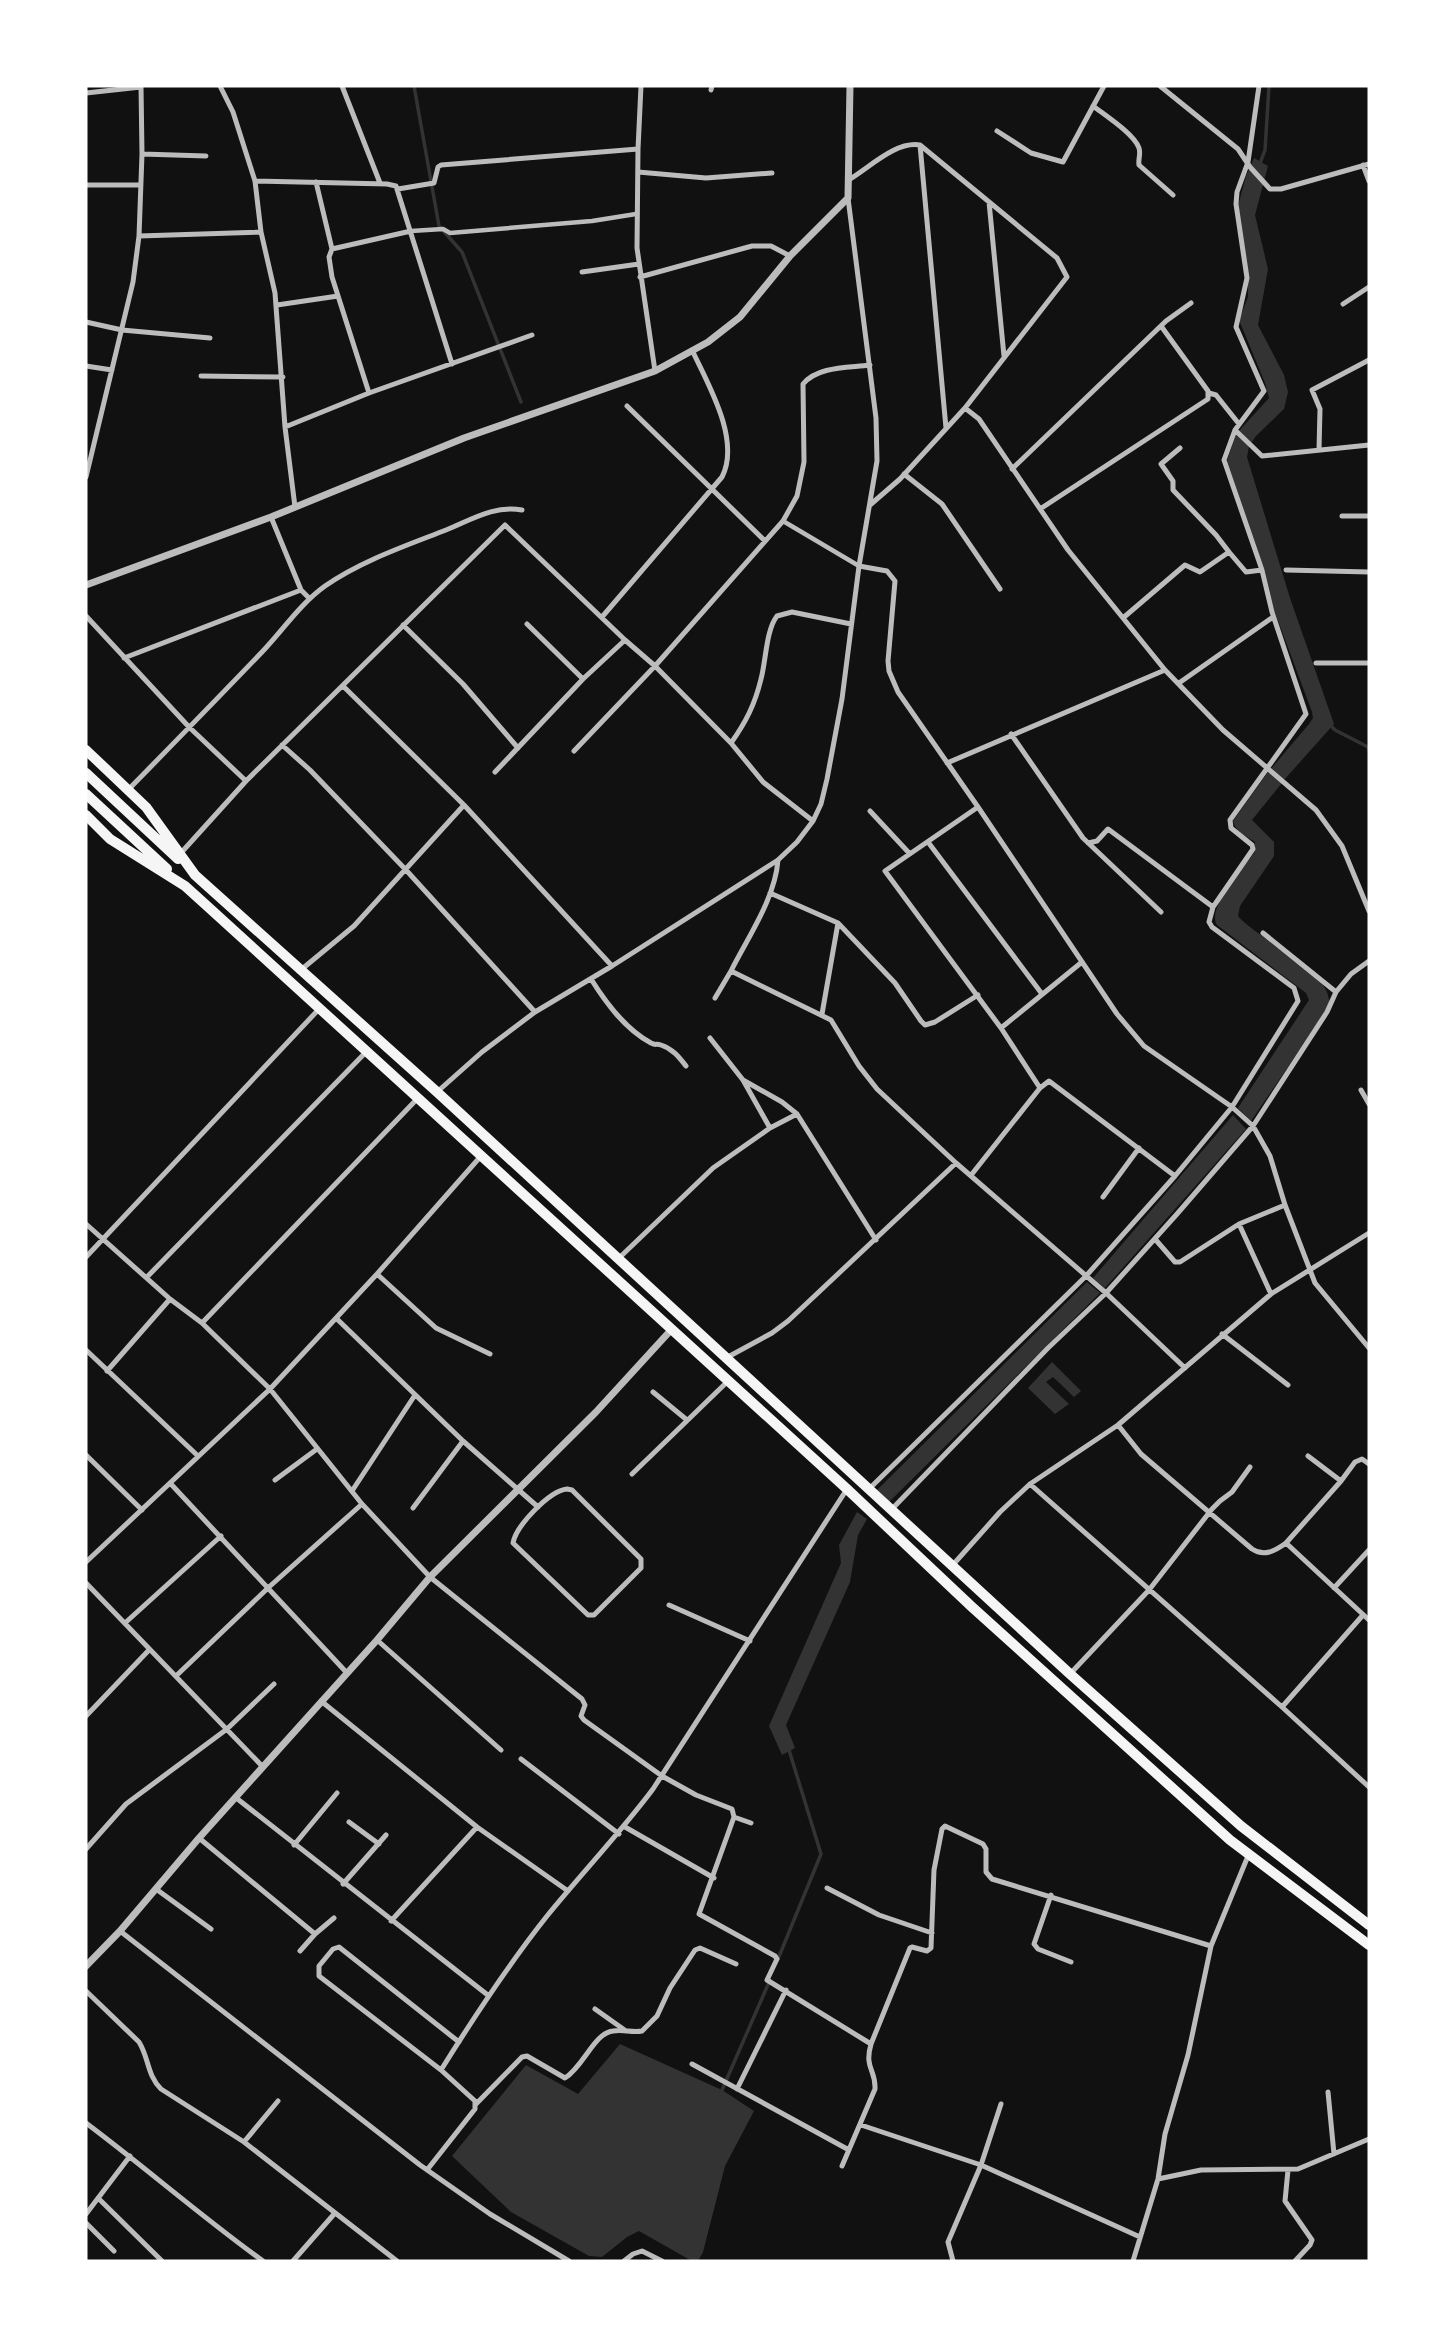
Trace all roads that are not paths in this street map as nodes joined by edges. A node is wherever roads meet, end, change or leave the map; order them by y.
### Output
1 (141, 86) edge
2 (220, 86) edge
3 (342, 86) edge
4 (641, 86) edge
5 (850, 86) edge
6 (1104, 86) edge
7 (1160, 86) edge
8 (1259, 86) edge
9 (86, 93) edge
10 (1093, 106) junction
11 (998, 131) dead end
12 (920, 145) junction
13 (638, 149) junction
14 (142, 154) junction
15 (206, 156) dead end
16 (1249, 165) junction
17 (1366, 165) edge
18 (638, 172) junction
19 (772, 173) dead end
20 (850, 179) junction
21 (255, 181) junction
22 (1369, 181) edge
23 (316, 182) junction
24 (380, 183) junction
25 (86, 185) edge
26 (139, 185) junction
27 (398, 189) junction
28 (1173, 195) dead end
29 (848, 198) junction
30 (989, 202) junction
31 (636, 214) junction
32 (411, 231) junction
33 (261, 232) junction
34 (139, 236) junction
35 (332, 249) junction
36 (790, 256) junction
37 (639, 264) junction
38 (582, 272) dead end
39 (640, 278) junction
40 (1369, 286) edge
41 (338, 296) junction
42 (1191, 303) dead end
43 (1343, 304) dead end
44 (277, 305) junction
45 (86, 322) edge
46 (1161, 326) junction
47 (122, 330) junction
48 (532, 335) dead end
49 (209, 338) dead end
50 (691, 350) junction
51 (1004, 357) junction
52 (1369, 360) edge
53 (452, 363) junction
54 (870, 365) junction
55 (86, 366) edge
56 (112, 370) junction
57 (654, 371) junction
58 (201, 376) dead end
59 (283, 377) junction
60 (369, 393) junction
61 (1209, 393) junction
62 (626, 407) dead end
63 (965, 408) junction
64 (285, 427) junction
65 (946, 428) junction
66 (1237, 429) junction
67 (1369, 445) edge
68 (1180, 448) dead end
69 (1319, 450) junction
70 (1012, 469) junction
71 (904, 474) junction
72 (86, 477) edge
73 (711, 489) junction
74 (870, 506) junction
75 (295, 507) junction
76 (1040, 509) junction
77 (522, 510) dead end
78 (1342, 516) dead end
79 (1369, 516) edge
80 (271, 517) junction
81 (783, 521) junction
82 (765, 541) junction
83 (1229, 552) junction
84 (859, 566) junction
85 (1262, 570) junction
86 (1286, 570) dead end
87 (1369, 572) edge
88 (86, 585) edge
89 (1000, 589) dead end
90 (301, 590) junction
91 (309, 598) junction
92 (86, 616) edge
93 (602, 617) junction
94 (1273, 617) junction
95 (1123, 618) junction
96 (527, 624) dead end
97 (851, 624) junction
98 (403, 625) junction
99 (625, 640) junction
100 (124, 657) junction
101 (1316, 663) dead end
102 (1369, 663) edge
103 (655, 666) junction
104 (1166, 670) junction
105 (583, 679) junction
106 (1179, 683) junction
107 (343, 686) junction
108 (189, 727) junction
109 (1011, 734) junction
110 (731, 743) junction
111 (282, 745) junction
112 (518, 748) junction
113 (86, 750) edge
114 (574, 751) dead end
115 (947, 763) junction
116 (1267, 769) junction
117 (495, 772) dead end
118 (86, 773) edge
119 (246, 781) junction
120 (128, 790) junction
121 (86, 794) edge
122 (464, 805) junction
123 (978, 807) junction
124 (870, 811) dead end
125 (86, 815) edge
126 (813, 821) junction
127 (928, 842) junction
128 (1088, 843) junction
129 (180, 854) junction
130 (911, 854) junction
131 (778, 860) junction
132 (406, 870) junction
133 (195, 875) junction
134 (185, 886) junction
135 (770, 892) junction
136 (1213, 907) junction
137 (1369, 911) edge
138 (1160, 912) dead end
139 (838, 923) junction
140 (1263, 933) dead end
141 (1369, 961) edge
142 (1082, 962) junction
143 (612, 966) junction
144 (302, 969) junction
145 (731, 971) junction
146 (591, 979) junction
147 (1336, 992) junction
148 (1042, 994) junction
149 (978, 995) junction
150 (715, 999) dead end
151 (319, 1009) junction
152 (535, 1012) junction
153 (822, 1014) junction
154 (1001, 1028) junction
155 (710, 1038) dead end
156 (366, 1052) junction
157 (686, 1066) dead end
158 (743, 1080) junction
159 (1040, 1088) junction
160 (1361, 1090) dead end
161 (437, 1092) junction
162 (417, 1098) junction
163 (1369, 1104) edge
164 (1233, 1108) junction
165 (797, 1114) junction
166 (1251, 1124) junction
167 (770, 1128) junction
168 (1139, 1148) junction
169 (482, 1156) junction
170 (956, 1163) junction
171 (972, 1174) junction
172 (1175, 1176) junction
173 (1103, 1198) dead end
174 (1285, 1205) junction
175 (86, 1224) edge
176 (1239, 1224) junction
177 (1369, 1233) edge
178 (102, 1239) junction
179 (1154, 1239) junction
180 (876, 1240) junction
181 (86, 1257) edge
182 (617, 1260) junction
183 (1309, 1270) junction
184 (377, 1274) junction
185 (147, 1277) junction
186 (1088, 1277) junction
187 (1105, 1292) junction
188 (1271, 1294) junction
189 (170, 1299) junction
190 (336, 1318) junction
191 (202, 1323) junction
192 (671, 1330) junction
193 (1222, 1334) junction
194 (1369, 1348) edge
195 (86, 1350) edge
196 (489, 1354) dead end
197 (726, 1358) junction
198 (1185, 1368) junction
199 (107, 1371) junction
200 (727, 1382) junction
201 (1288, 1385) dead end
202 (270, 1389) junction
203 (653, 1392) dead end
204 (415, 1395) junction
205 (687, 1420) junction
206 (1118, 1424) junction
207 (463, 1441) junction
208 (317, 1450) junction
209 (86, 1455) edge
210 (198, 1456) junction
211 (1308, 1456) dead end
212 (1369, 1464) edge
213 (1250, 1466) dead end
214 (632, 1474) dead end
215 (275, 1480) dead end
216 (1340, 1482) junction
217 (170, 1483) junction
218 (1030, 1484) junction
219 (846, 1489) junction
220 (518, 1490) junction
221 (352, 1491) junction
222 (869, 1491) junction
223 (362, 1504) junction
224 (538, 1507) junction
225 (413, 1508) dead end
226 (142, 1510) junction
227 (889, 1510) junction
228 (1209, 1512) junction
229 (220, 1536) junction
230 (1286, 1543) junction
231 (1369, 1550) edge
232 (87, 1560) edge
233 (951, 1567) junction
234 (430, 1577) junction
235 (86, 1583) edge
236 (268, 1587) junction
237 (1334, 1588) junction
238 (1149, 1590) junction
239 (669, 1605) dead end
240 (1363, 1615) junction
241 (1369, 1620) edge
242 (125, 1623) junction
243 (377, 1640) junction
244 (750, 1641) junction
245 (149, 1650) junction
246 (347, 1673) junction
247 (1070, 1674) junction
248 (176, 1676) junction
249 (274, 1684) dead end
250 (321, 1701) junction
251 (1282, 1707) junction
252 (86, 1716) edge
253 (227, 1729) junction
254 (501, 1750) dead end
255 (521, 1759) dead end
256 (262, 1766) junction
257 (662, 1776) junction
258 (1369, 1787) edge
259 (337, 1793) dead end
260 (235, 1797) junction
261 (734, 1818) junction
262 (349, 1822) dead end
263 (751, 1823) dead end
264 (625, 1827) junction
265 (477, 1828) junction
266 (619, 1834) junction
267 (386, 1835) dead end
268 (199, 1838) junction
269 (379, 1844) junction
270 (294, 1846) junction
271 (86, 1849) edge
272 (1248, 1856) junction
273 (714, 1878) junction
274 (343, 1884) junction
275 (827, 1888) dead end
276 (156, 1889) junction
277 (568, 1891) junction
278 (1051, 1895) junction
279 (334, 1918) dead end
280 (391, 1921) junction
281 (1369, 1925) edge
282 (211, 1929) dead end
283 (120, 1931) junction
284 (932, 1933) junction
285 (315, 1934) junction
286 (1369, 1945) edge
287 (1211, 1946) junction
288 (300, 1951) dead end
289 (1071, 1962) dead end
290 (736, 1964) dead end
291 (86, 1966) edge
292 (784, 1989) junction
293 (86, 1991) edge
294 (489, 1996) junction
295 (595, 2009) dead end
296 (626, 2031) junction
297 (459, 2042) junction
298 (871, 2044) junction
299 (692, 2064) dead end
300 (441, 2070) junction
301 (735, 2088) junction
302 (1328, 2092) dead end
303 (278, 2101) dead end
304 (476, 2104) junction
305 (1001, 2104) dead end
306 (86, 2123) edge
307 (861, 2125) junction
308 (1369, 2139) edge
309 (244, 2142) junction
310 (849, 2150) junction
311 (1334, 2154) junction
312 (130, 2157) junction
313 (842, 2165) dead end
314 (981, 2165) junction
315 (427, 2170) junction
316 (1288, 2170) junction
317 (1158, 2179) junction
318 (98, 2198) junction
319 (335, 2213) junction
320 (86, 2214) edge
321 (86, 2223) edge
322 (1140, 2236) junction
323 (114, 2251) dead end
324 (162, 2261) edge
325 (263, 2261) edge
326 (293, 2261) edge
327 (397, 2261) edge
328 (569, 2261) edge
329 (625, 2261) edge
330 (662, 2261) edge
331 (953, 2261) edge
332 (1133, 2261) edge
333 (1295, 2261) edge

1 - 9 street
1 - 14 street
2 - 21 street
3 - 24 street
4 - 13 street
5 - 20 street
6 - 10 street
7 - 16 street
8 - 16 street
10 - 11 street
10 - 28 street
12 - 20 street
12 - 30 street
12 - 65 street
13 - 18 street
13 - 27 street
14 - 15 street
14 - 26 street
16 - 17 street
16 - 66 street
17 - 22 street
18 - 19 street
18 - 31 street
20 - 29 street
21 - 23 street
21 - 33 street
23 - 24 street
23 - 35 street
24 - 27 street
25 - 26 street
26 - 34 street
27 - 32 street
29 - 36 street
29 - 54 street
30 - 51 street
30 - 51 street
31 - 32 street
31 - 37 street
32 - 35 street
32 - 53 street
33 - 34 street
33 - 44 street
34 - 47 street
35 - 41 street
36 - 39 street
36 - 50 street
37 - 38 street
37 - 39 street
39 - 57 street
40 - 43 street
41 - 44 street
41 - 60 street
42 - 46 street
44 - 59 street
45 - 47 street
46 - 61 street
46 - 70 street
47 - 49 street
47 - 56 street
48 - 53 street
50 - 57 street
50 - 73 street
51 - 63 street
52 - 69 street
53 - 60 street
54 - 74 street
54 - 81 street
55 - 56 street
56 - 72 street
57 - 75 street
58 - 59 street
59 - 64 street
60 - 64 street
61 - 66 street
61 - 76 street
62 - 73 street
63 - 65 street
63 - 70 street
64 - 75 street
65 - 71 street
66 - 69 street
66 - 85 street
67 - 69 street
68 - 83 street
70 - 76 street
71 - 74 street
71 - 89 street
73 - 82 street
73 - 93 street
74 - 84 street
75 - 80 street
76 - 95 street
77 - 91 street
78 - 79 street
80 - 88 street
80 - 90 street
81 - 82 street
81 - 84 street
82 - 103 street
83 - 85 street
83 - 95 street
84 - 97 street
84 - 115 street
85 - 94 street
86 - 87 street
90 - 91 street
90 - 100 street
91 - 108 street
92 - 100 street
93 - 98 street
93 - 99 street
94 - 106 street
94 - 116 street
95 - 104 street
96 - 105 street
97 - 110 street
97 - 126 street
98 - 107 street
98 - 112 street
99 - 103 street
99 - 105 street
100 - 108 street
101 - 102 street
103 - 110 street
103 - 114 street
104 - 106 street
104 - 109 street
105 - 112 street
106 - 116 street
107 - 111 street
107 - 122 street
108 - 119 street
108 - 120 street
109 - 115 street
109 - 128 street
110 - 126 street
111 - 119 street
111 - 132 street
112 - 117 street
113 - 120 highway
115 - 123 street
116 - 136 street
116 - 137 street
118 - 133 highway
119 - 129 street
120 - 129 highway
121 - 134 highway
122 - 132 street
122 - 143 street
123 - 127 street
123 - 142 street
124 - 130 street
125 - 134 highway
126 - 131 street
127 - 130 street
127 - 148 street
128 - 136 street
128 - 138 street
129 - 133 highway
130 - 149 street
131 - 135 street
131 - 143 street
132 - 144 street
132 - 152 street
133 - 144 highway
134 - 151 highway
135 - 139 street
135 - 145 street
136 - 164 street
139 - 149 street
139 - 153 street
140 - 147 street
141 - 147 street
142 - 148 street
142 - 164 street
143 - 146 street
144 - 161 highway
145 - 150 street
145 - 153 street
146 - 152 street
146 - 157 street
147 - 166 street
148 - 154 street
149 - 154 street
151 - 156 highway
151 - 178 street
152 - 161 street
153 - 170 street
154 - 159 street
155 - 158 street
156 - 162 highway
156 - 185 street
158 - 165 street
158 - 167 street
159 - 168 street
159 - 171 street
160 - 163 street
161 - 182 highway
162 - 169 highway
162 - 191 street
164 - 166 street
164 - 172 street
165 - 167 street
165 - 180 street
166 - 174 street
166 - 179 street
167 - 182 street
168 - 172 street
168 - 173 street
169 - 184 street
169 - 192 highway
170 - 171 street
170 - 180 street
171 - 186 street
172 - 186 street
174 - 176 street
174 - 183 street
175 - 178 street
176 - 179 street
176 - 188 street
177 - 183 street
178 - 181 street
178 - 185 street
179 - 187 street
180 - 197 street
182 - 197 highway
183 - 188 street
183 - 194 street
184 - 190 street
184 - 196 street
185 - 189 street
186 - 187 street
186 - 222 street
187 - 198 street
187 - 227 street
188 - 193 street
189 - 191 street
189 - 199 street
190 - 202 street
190 - 204 street
191 - 202 street
192 - 200 highway
192 - 220 street
193 - 198 street
193 - 201 street
195 - 199 street
197 - 222 highway
198 - 206 street
199 - 210 street
200 - 205 street
200 - 219 highway
202 - 208 street
202 - 210 street
203 - 205 street
204 - 207 street
204 - 221 street
205 - 214 street
206 - 218 street
206 - 228 street
207 - 220 street
207 - 225 street
208 - 215 street
208 - 221 street
209 - 226 street
210 - 217 street
211 - 216 street
212 - 216 street
213 - 228 street
216 - 230 street
217 - 226 street
217 - 229 street
218 - 233 street
218 - 238 street
219 - 244 street
219 - 272 highway
220 - 224 street
220 - 234 street
221 - 223 street
222 - 227 highway
223 - 234 street
223 - 236 street
224 - 224 street
226 - 232 street
227 - 233 highway
228 - 230 street
228 - 238 street
229 - 236 street
229 - 242 street
230 - 237 street
231 - 237 street
233 - 247 highway
234 - 243 street
234 - 257 street
235 - 242 street
236 - 246 street
236 - 248 street
237 - 240 street
238 - 247 street
238 - 251 street
239 - 244 street
240 - 241 street
240 - 251 street
242 - 245 street
243 - 246 street
243 - 254 street
244 - 257 street
245 - 248 street
245 - 252 street
246 - 250 street
247 - 281 highway
248 - 253 street
249 - 253 street
250 - 256 street
250 - 265 street
251 - 258 street
253 - 256 street
253 - 271 street
255 - 266 street
256 - 260 street
257 - 261 street
257 - 264 street
259 - 270 street
260 - 268 street
260 - 270 street
261 - 263 street
261 - 273 street
262 - 269 street
264 - 266 street
264 - 273 street
265 - 277 street
265 - 280 street
266 - 277 street
267 - 269 street
268 - 276 street
268 - 285 street
269 - 274 street
270 - 274 street
272 - 286 highway
272 - 287 street
273 - 292 street
274 - 280 street
275 - 284 street
276 - 282 street
276 - 283 street
277 - 294 street
278 - 284 street
278 - 287 street
278 - 289 street
279 - 285 street
280 - 294 street
283 - 291 street
283 - 315 street
284 - 298 street
285 - 288 street
287 - 317 street
290 - 296 street
292 - 298 street
292 - 301 street
293 - 309 street
294 - 297 street
295 - 296 street
296 - 304 street
297 - 300 street
297 - 300 street
298 - 307 street
299 - 301 street
300 - 304 street
301 - 310 street
302 - 311 street
303 - 309 street
304 - 315 street
305 - 314 street
306 - 312 street
307 - 310 street
307 - 314 street
308 - 311 street
309 - 319 street
310 - 313 street
311 - 316 street
312 - 318 street
312 - 325 street
314 - 322 street
314 - 331 street
315 - 328 street
316 - 317 street
316 - 333 street
317 - 322 street
318 - 320 street
318 - 324 street
319 - 326 street
319 - 327 street
321 - 323 street
322 - 332 street
329 - 330 street

